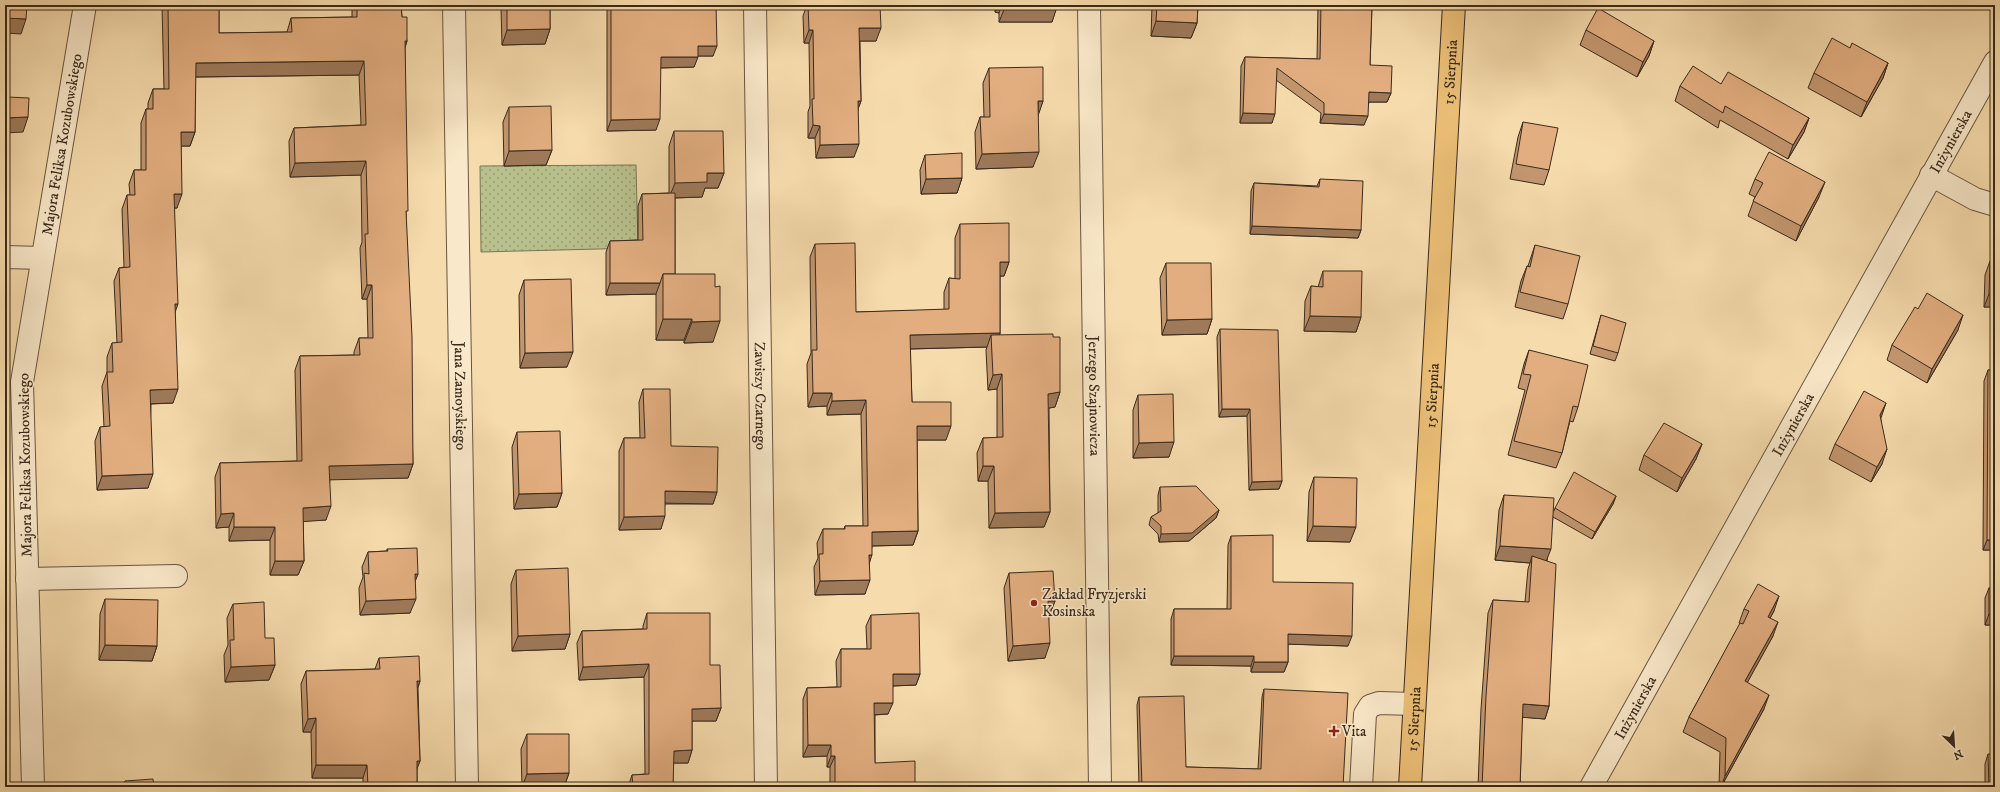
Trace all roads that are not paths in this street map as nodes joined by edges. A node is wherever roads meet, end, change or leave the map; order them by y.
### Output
1 (85, 5) edge
2 (454, 5) edge
3 (755, 5) edge
4 (1089, 5) edge
5 (1454, 5) edge
6 (1995, 62) edge
7 (1931, 175) junction
8 (1995, 205) edge
9 (5, 257) edge
10 (42, 258) junction
11 (176, 576) dead end
12 (27, 579) junction
13 (1414, 704) junction
14 (33, 787) edge
15 (467, 787) edge
16 (766, 787) edge
17 (1100, 787) edge
18 (1361, 787) edge
19 (1410, 787) edge
20 (1590, 787) edge

1 - 10 street, Majora Feliksa Kozubowskiego
2 - 15 street, Jana Zamoyskiego
3 - 16 street, Zawiszy Czarnego
4 - 17 street, Jerzego Szajnowicza
5 - 13 main road, 15 Sierpnia
6 - 7 street, Inżynierska
7 - 8 street
7 - 20 street, Inżynierska
9 - 10 street
10 - 12 street, Majora Feliksa Kozubowskiego
11 - 12 street
12 - 14 street, Majora Feliksa Kozubowskiego
13 - 18 street
13 - 19 main road, 15 Sierpnia

